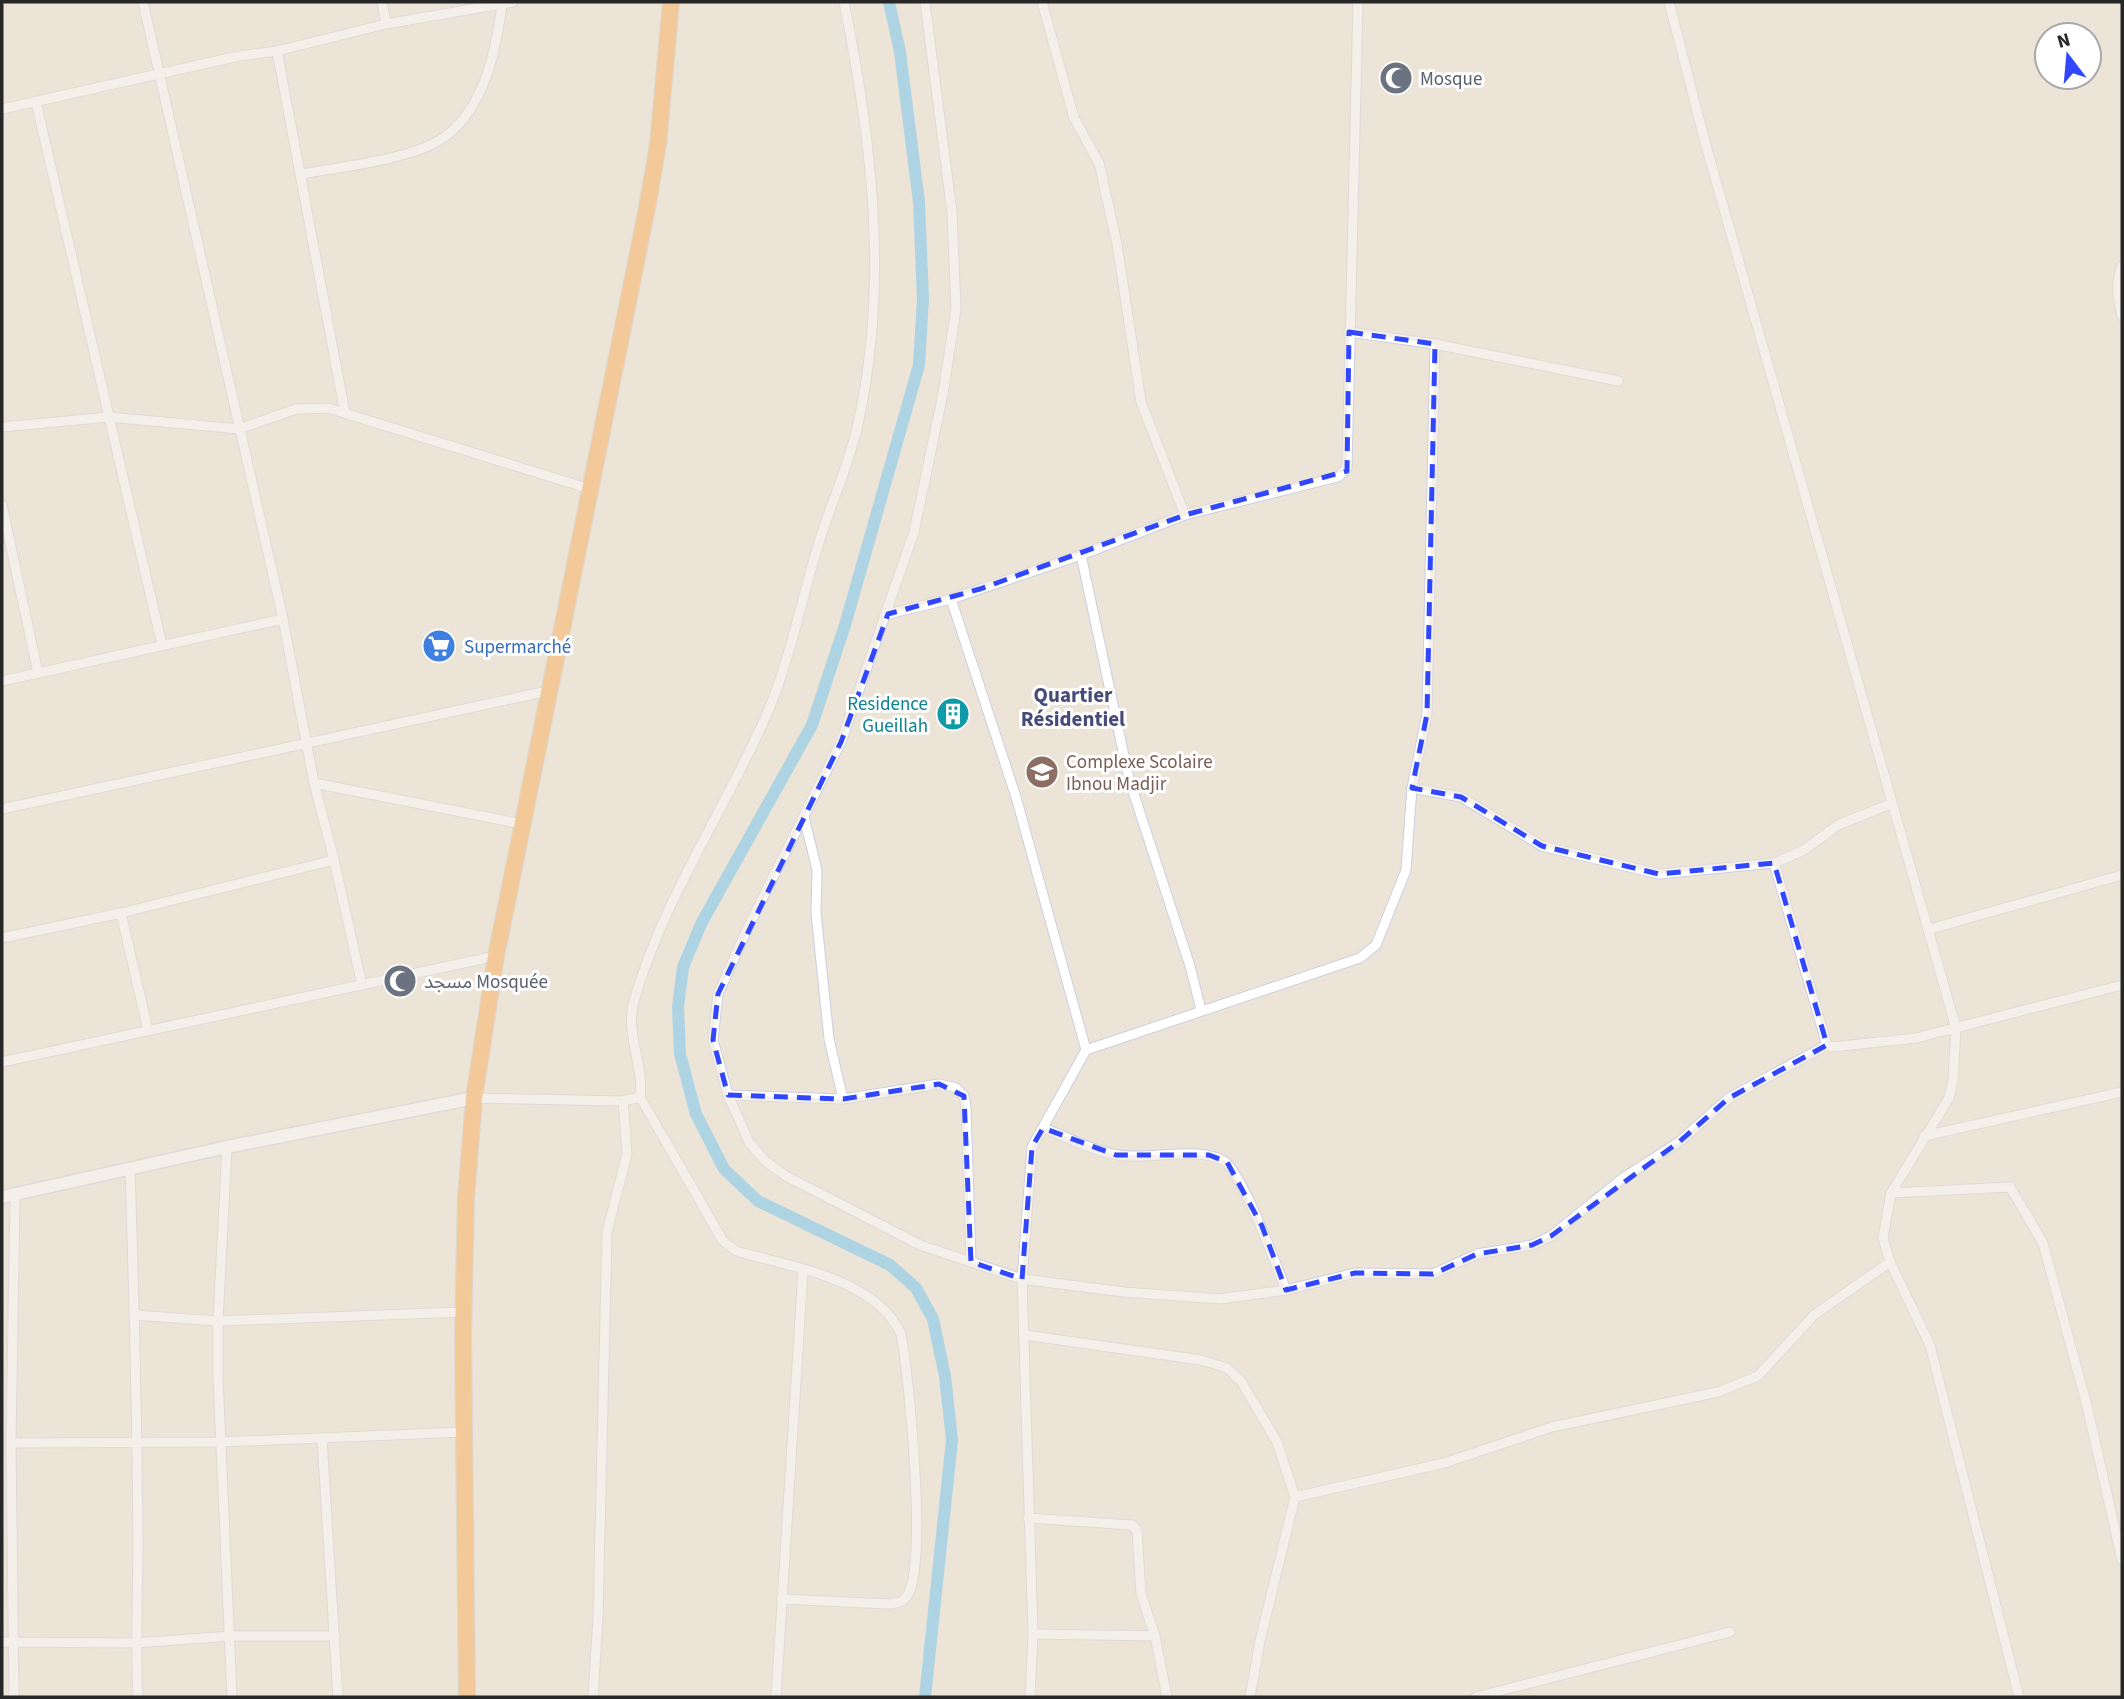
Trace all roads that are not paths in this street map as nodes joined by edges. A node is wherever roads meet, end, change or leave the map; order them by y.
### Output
1 (142, 2) edge
2 (382, 2) edge
3 (513, 2) edge
4 (671, 2) edge
5 (844, 2) edge
6 (925, 2) edge
7 (1042, 2) edge
8 (1358, 2) edge
9 (1669, 2) edge
10 (502, 4) junction
11 (386, 24) junction
12 (277, 51) junction
13 (159, 75) junction
14 (36, 103) junction
15 (2, 109) edge
16 (302, 174) junction
17 (2122, 266) edge
18 (2122, 316) edge
19 (1349, 332) junction
20 (1436, 344) junction
21 (1618, 382) dead end
22 (345, 413) junction
23 (109, 417) junction
24 (2, 427) edge
25 (239, 429) junction
26 (590, 489) junction
27 (2, 505) edge
28 (1185, 515) junction
29 (1081, 555) junction
30 (951, 599) junction
31 (888, 614) junction
32 (283, 619) junction
33 (162, 645) junction
34 (38, 673) junction
35 (2, 681) edge
36 (548, 691) junction
37 (307, 745) junction
38 (314, 783) junction
39 (1412, 788) junction
40 (1891, 804) junction
41 (2, 809) edge
42 (804, 817) junction
43 (522, 824) junction
44 (334, 860) junction
45 (1774, 863) junction
46 (2122, 874) edge
47 (121, 913) junction
48 (1930, 929) junction
49 (2, 938) edge
50 (496, 956) junction
51 (362, 985) junction
52 (2122, 985) edge
53 (1201, 1010) junction
54 (1956, 1028) junction
55 (148, 1030) junction
56 (1827, 1045) junction
57 (1086, 1050) junction
58 (2, 1062) edge
59 (2122, 1091) edge
60 (728, 1095) junction
61 (640, 1097) junction
62 (474, 1098) junction
63 (843, 1099) junction
64 (623, 1101) junction
65 (1043, 1128) junction
66 (1924, 1136) junction
67 (227, 1147) junction
68 (130, 1169) junction
69 (1891, 1193) junction
70 (8, 1196) edge
71 (971, 1262) junction
72 (1890, 1262) junction
73 (803, 1271) junction
74 (1022, 1279) junction
75 (1286, 1290) junction
76 (463, 1312) junction
77 (135, 1315) junction
78 (218, 1321) junction
79 (1025, 1335) junction
80 (464, 1432) junction
81 (322, 1439) junction
82 (136, 1441) junction
83 (221, 1442) junction
84 (11, 1443) junction
85 (6, 1469) edge
86 (1295, 1497) junction
87 (1028, 1518) junction
88 (2122, 1560) edge
89 (782, 1599) junction
90 (1730, 1632) dead end
91 (1033, 1634) junction
92 (230, 1636) junction
93 (335, 1636) junction
94 (1155, 1636) junction
95 (14, 1641) junction
96 (2, 1642) edge
97 (135, 1643) junction
98 (14, 1697) edge
99 (138, 1697) edge
100 (232, 1697) edge
101 (338, 1697) edge
102 (467, 1697) edge
103 (593, 1697) edge
104 (776, 1697) edge
105 (1030, 1697) edge
106 (1167, 1697) edge
107 (1250, 1697) edge
108 (1476, 1697) edge
109 (2019, 1697) edge

1 - 13 street
2 - 11 street
3 - 10 street
4 - 26 highway
5 - 61 street
6 - 31 street
7 - 28 street
8 - 19 street
9 - 40 street
10 - 11 street
10 - 16 street
11 - 12 street
12 - 13 street
12 - 16 street
13 - 14 street
13 - 25 street
14 - 15 street
14 - 23 street
16 - 22 street
17 - 18 street
19 - 20 street
19 - 28 street
20 - 21 street
20 - 39 street
22 - 25 street
22 - 26 street
23 - 24 street
23 - 25 street
23 - 33 street
25 - 32 street
26 - 36 highway
27 - 34 street
28 - 29 street
29 - 30 street
29 - 53 street
30 - 31 street
30 - 57 street
31 - 42 street
32 - 33 street
32 - 37 street
33 - 34 street
34 - 35 street
36 - 37 street
36 - 43 highway
37 - 38 street
37 - 41 street
38 - 43 street
38 - 44 street
39 - 45 street
39 - 53 street
40 - 45 street
40 - 48 street
42 - 60 street
42 - 63 street
43 - 50 highway
44 - 47 street
44 - 51 street
45 - 56 street
46 - 48 street
47 - 49 street
47 - 55 street
48 - 54 street
50 - 51 street
50 - 62 highway
51 - 55 street
52 - 54 street
53 - 57 street
54 - 56 street
54 - 66 street
55 - 58 street
56 - 75 street
57 - 65 street
59 - 66 street
60 - 63 street
60 - 71 street
61 - 64 street
61 - 73 street
62 - 64 street
62 - 67 street
62 - 76 highway
63 - 71 street
64 - 103 street
65 - 74 street
65 - 75 street
66 - 69 street
67 - 68 street
67 - 78 street
68 - 70 street
68 - 77 street
69 - 72 street
69 - 88 street
70 - 84 street
71 - 74 street
72 - 86 street
72 - 109 street
73 - 89 street
73 - 89 street
74 - 75 street
74 - 79 street
76 - 78 street
76 - 80 highway
77 - 78 street
77 - 82 street
78 - 83 street
79 - 86 street
79 - 87 street
80 - 81 street
80 - 102 highway
81 - 83 street
81 - 93 street
82 - 83 street
82 - 84 street
82 - 97 street
83 - 92 street
84 - 85 street
85 - 95 street
86 - 107 street
87 - 91 street
87 - 94 street
89 - 104 street
90 - 108 street
91 - 94 street
91 - 105 street
92 - 93 street
92 - 97 street
92 - 100 street
93 - 101 street
94 - 106 street
95 - 96 street
95 - 97 street
95 - 98 street
97 - 99 street

